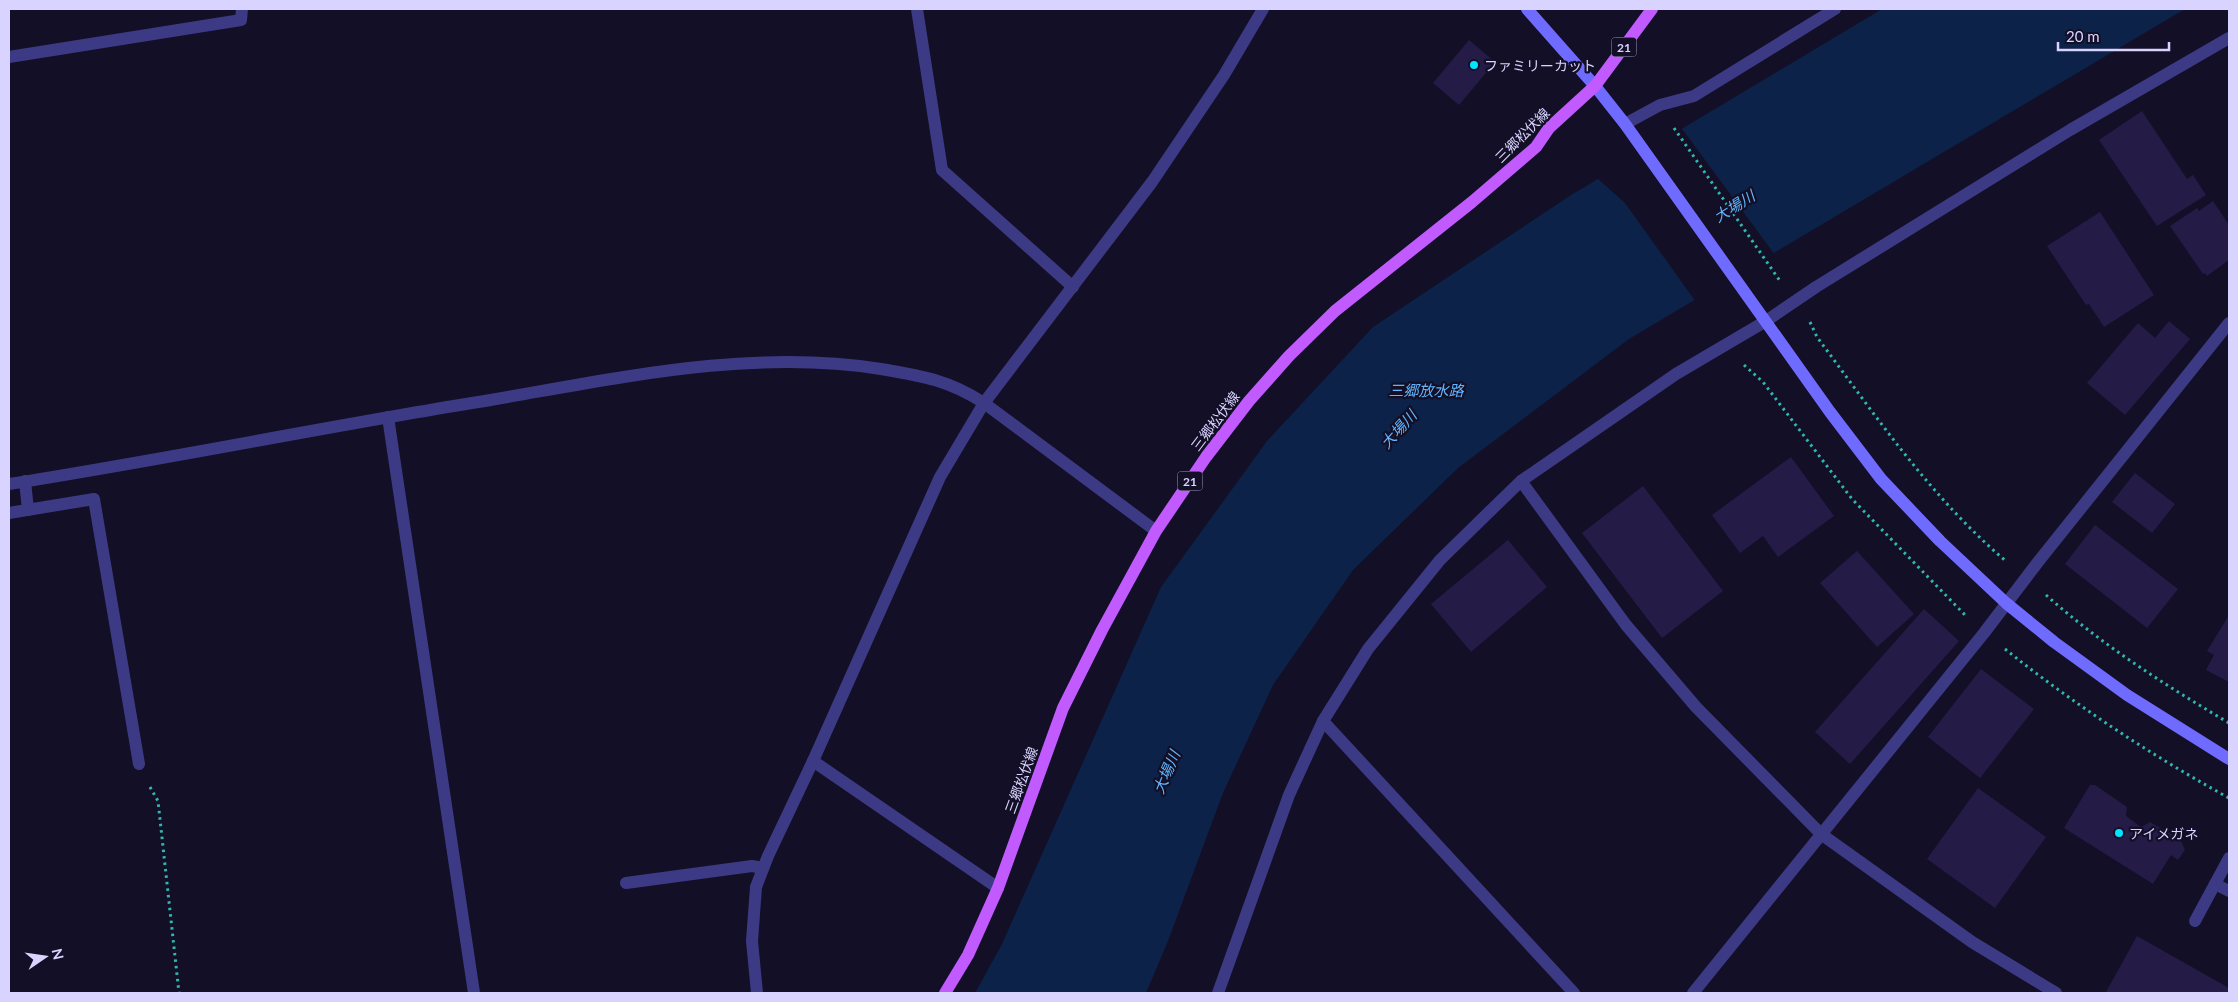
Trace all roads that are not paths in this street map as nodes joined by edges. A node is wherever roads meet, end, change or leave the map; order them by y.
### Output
1 (242, 9) edge
2 (917, 9) edge
3 (1263, 9) edge
4 (1527, 9) edge
5 (1652, 9) edge
6 (1835, 9) edge
7 (2229, 38) edge
8 (9, 57) edge
9 (1595, 86) junction
10 (1625, 124) junction
11 (1073, 287) junction
12 (1766, 321) junction
13 (2229, 323) edge
14 (984, 402) junction
15 (388, 417) junction
16 (24, 481) junction
17 (1521, 481) junction
18 (9, 484) edge
19 (28, 510) junction
20 (9, 513) edge
21 (1156, 531) junction
22 (2006, 603) junction
23 (1323, 721) junction
24 (2229, 760) edge
25 (813, 761) junction
26 (139, 764) road end
27 (1821, 834) junction
28 (2229, 858) edge
29 (764, 868) junction
30 (626, 883) dead end
31 (2215, 884) junction
32 (998, 888) junction
33 (2229, 891) edge
34 (2196, 920) dead end
35 (474, 993) edge
36 (757, 993) edge
37 (944, 993) edge
38 (1218, 993) edge
39 (1574, 993) edge
40 (1693, 993) edge
41 (2056, 993) edge

1 - 8 street
2 - 11 street
3 - 11 street
4 - 9 street
5 - 9 main road, 三郷松伏線 / 21
6 - 10 street
7 - 12 street
9 - 10 street
9 - 21 main road, 三郷松伏線 / 21
10 - 12 street
11 - 14 street
12 - 17 street
12 - 22 street
13 - 22 street
14 - 15 street
14 - 21 street
14 - 25 street
15 - 16 street
15 - 35 street
16 - 18 street
16 - 19 street
17 - 23 street
17 - 27 street
19 - 20 street
19 - 26 street
21 - 32 main road, 三郷松伏線 / 21
22 - 24 street
22 - 27 street
23 - 38 street
23 - 39 street
25 - 29 street
25 - 32 street
27 - 40 street
27 - 41 street
28 - 31 street
29 - 30 street
29 - 36 street
31 - 33 street
31 - 34 street
32 - 37 main road, 三郷松伏線 / 21

